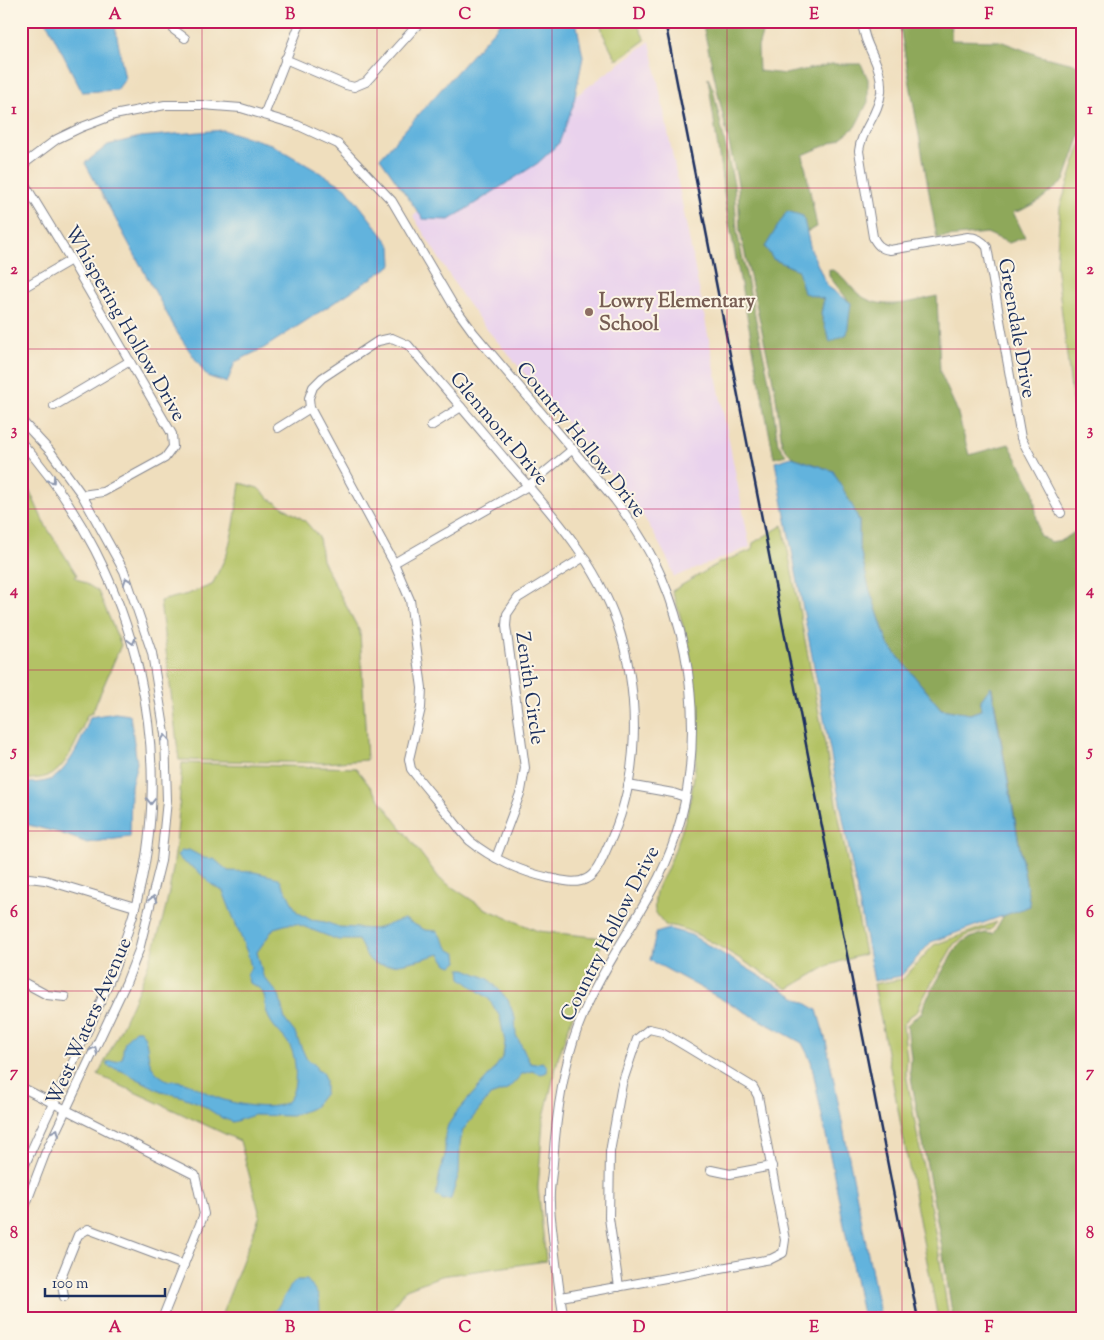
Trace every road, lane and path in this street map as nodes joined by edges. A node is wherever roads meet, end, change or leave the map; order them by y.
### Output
1 (172, 21) edge
2 (301, 21) edge
3 (420, 21) edge
4 (862, 21) edge
5 (185, 38) dead end
6 (285, 59) junction
7 (264, 115) junction
8 (21, 166) edge
9 (21, 178) edge
10 (71, 260) junction
11 (21, 289) edge
12 (130, 361) junction
13 (54, 406) dead end
14 (461, 407) junction
15 (310, 408) junction
16 (21, 420) edge
17 (431, 426) dead end
18 (278, 428) dead end
19 (21, 442) edge
20 (573, 449) junction
21 (528, 486) junction
22 (82, 495) junction
23 (1061, 513) dead end
24 (584, 557) junction
25 (394, 563) junction
26 (628, 785) junction
27 (685, 797) junction
28 (496, 858) junction
29 (21, 877) edge
30 (135, 907) junction
31 (21, 981) edge
32 (65, 997) dead end
33 (21, 1087) edge
34 (52, 1103) junction
35 (66, 1110) junction
36 (772, 1166) junction
37 (711, 1170) dead end
38 (21, 1174) edge
39 (21, 1217) edge
40 (184, 1265) junction
41 (619, 1286) junction
42 (64, 1297) dead end
43 (561, 1297) junction
44 (162, 1319) edge
45 (482, 1319) edge
46 (492, 1319) edge
47 (564, 1319) edge

1 - 5 street
2 - 6 street
3 - 6 street
4 - 23 street, Greendale Drive
6 - 7 street
7 - 8 street, Country Hollow Drive
7 - 20 street, Country Hollow Drive
9 - 10 street, Whispering Hollow Drive
10 - 11 street
10 - 12 street, Whispering Hollow Drive
12 - 13 street
12 - 22 street, Whispering Hollow Drive
14 - 15 street, Glenmont Drive
14 - 17 street
14 - 21 street, Glenmont Drive
15 - 18 street
15 - 25 street, Glenmont Drive
16 - 22 street, West Waters Avenue
19 -> 30 street, West Waters Avenue
20 - 21 street
20 - 27 street, Country Hollow Drive
21 - 24 street, Glenmont Drive
21 - 25 street
35 -> 22 street, West Waters Avenue
24 - 26 street, Glenmont Drive
24 - 28 street, Zenith Circle
25 - 28 street, Glenmont Drive
26 - 27 street
26 - 28 street, Glenmont Drive
27 - 43 street, Country Hollow Drive
29 - 30 street
30 - 34 street, West Waters Avenue
31 - 32 street
33 - 34 street
34 - 35 street
34 - 38 street, West Waters Avenue
39 -> 35 street, West Waters Avenue
35 - 40 street
36 - 37 street
36 - 41 street
36 - 41 street
40 - 42 street
40 - 44 street
41 - 43 street
43 - 47 street, Country Hollow Drive
45 - 46 street

